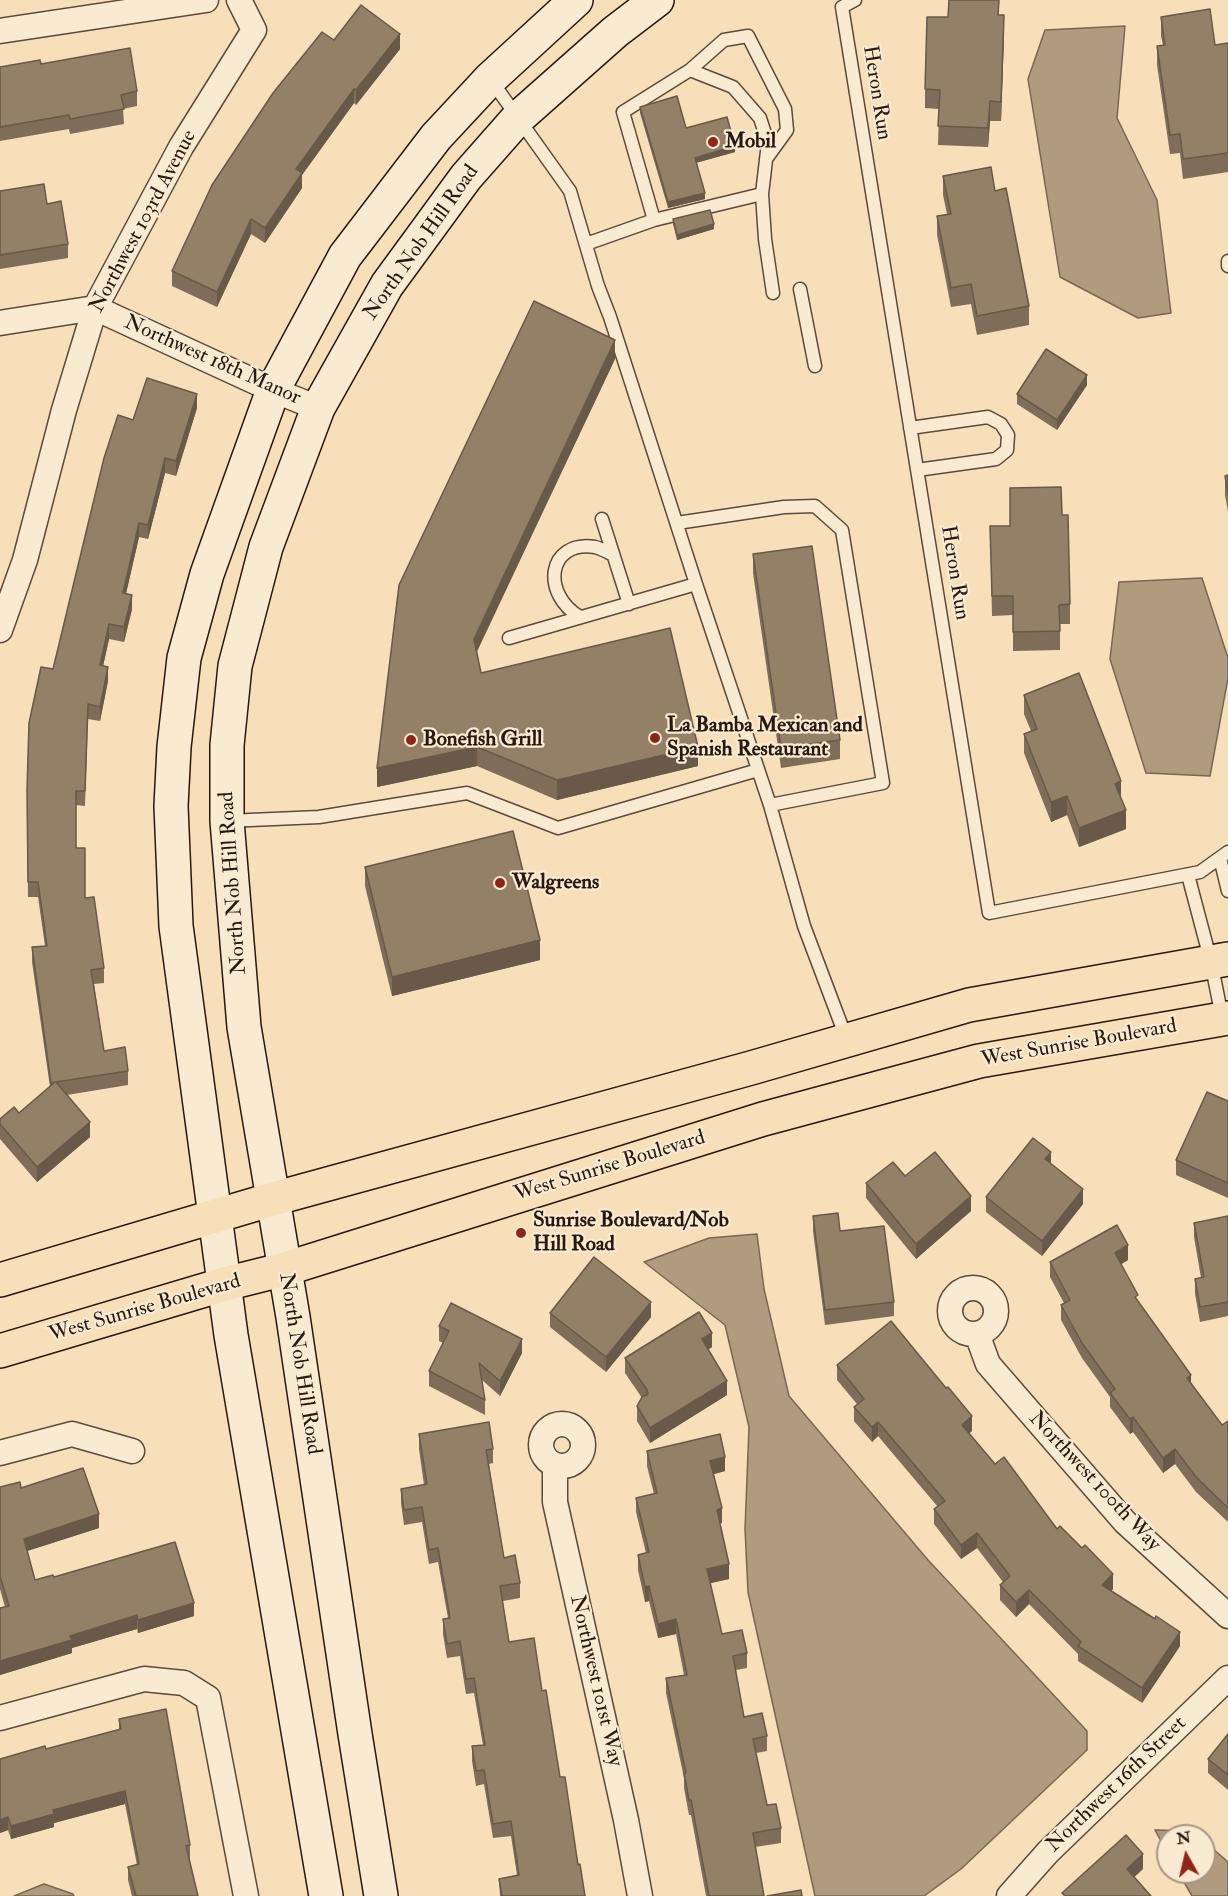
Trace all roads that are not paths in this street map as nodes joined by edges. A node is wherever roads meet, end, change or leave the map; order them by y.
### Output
1 (206, 0) edge
2 (239, 0) edge
3 (576, 0) edge
4 (657, 0) edge
5 (855, 0) edge
6 (0, 31) edge
7 (690, 70) junction
8 (490, 79) junction
9 (518, 118) junction
10 (766, 160) junction
11 (762, 194) junction
12 (654, 220) junction
13 (586, 244) junction
14 (1228, 261) edge
15 (1228, 266) edge
16 (800, 289) dead end
17 (773, 294) dead end
18 (95, 308) junction
19 (0, 323) edge
20 (815, 366) dead end
21 (273, 390) junction
22 (318, 408) junction
23 (910, 428) junction
24 (918, 470) junction
25 (602, 519) dead end
26 (676, 523) junction
27 (612, 554) junction
28 (696, 584) junction
29 (629, 604) junction
30 (580, 617) junction
31 (0, 625) edge
32 (509, 638) dead end
33 (758, 770) junction
34 (770, 804) junction
35 (227, 821) junction
36 (1224, 855) edge
37 (1188, 875) junction
38 (1228, 891) edge
39 (1220, 960) edge
40 (1225, 1018) edge
41 (847, 1040) junction
42 (273, 1199) junction
43 (215, 1216) junction
44 (285, 1269) junction
45 (0, 1280) edge
46 (225, 1284) junction
47 (978, 1334) dead end
48 (0, 1351) edge
49 (132, 1452) dead end
50 (0, 1453) edge
51 (555, 1465) dead end
52 (1228, 1616) edge
53 (1228, 1678) edge
54 (0, 1718) edge
55 (246, 1896) edge
56 (326, 1896) edge
57 (381, 1896) edge
58 (640, 1896) edge
59 (1009, 1896) edge

1 - 6 street
2 - 18 street, Northwest 103rd Avenue
3 - 8 main road
4 - 9 main road, North Nob Hill Road
5 - 23 lane, Heron Run
7 - 10 lane
7 - 10 lane
7 - 12 lane
8 - 9 lane
8 - 21 main road
9 - 13 lane
9 - 22 main road, North Nob Hill Road
10 - 11 lane
11 - 12 lane
11 - 17 lane
12 - 13 lane
13 - 26 lane
14 - 15 lane
16 - 20 lane
18 - 19 street
18 - 21 street, Northwest 18th Manor
18 - 31 street, Northwest 103rd Avenue
21 - 22 street, Northwest 18th Manor
21 - 43 main road
22 - 35 main road, North Nob Hill Road
23 - 24 lane, Heron Run
23 - 24 lane
24 - 37 lane, Heron Run
25 - 27 lane
26 - 28 lane
26 - 34 lane
27 - 29 lane
27 - 30 lane
28 - 29 lane
28 - 33 lane
29 - 30 lane
30 - 32 lane
33 - 34 lane
33 - 35 lane
34 - 41 lane
35 - 42 main road, North Nob Hill Road
36 - 37 lane, Heron Run
36 - 38 lane
37 - 39 lane
39 - 40 lane
39 - 41 highway
40 - 44 highway, West Sunrise Boulevard
41 - 42 highway
42 - 43 highway
42 - 44 main road, North Nob Hill Road
43 - 45 highway
43 - 46 main road
44 - 46 highway, West Sunrise Boulevard
44 - 57 main road, North Nob Hill Road
46 - 48 highway, West Sunrise Boulevard
46 - 56 main road
47 - 52 street, Northwest 100th Way
49 - 50 street
51 - 58 street, Northwest 101st Way
53 - 59 street, Northwest 16th Street
54 - 55 street

